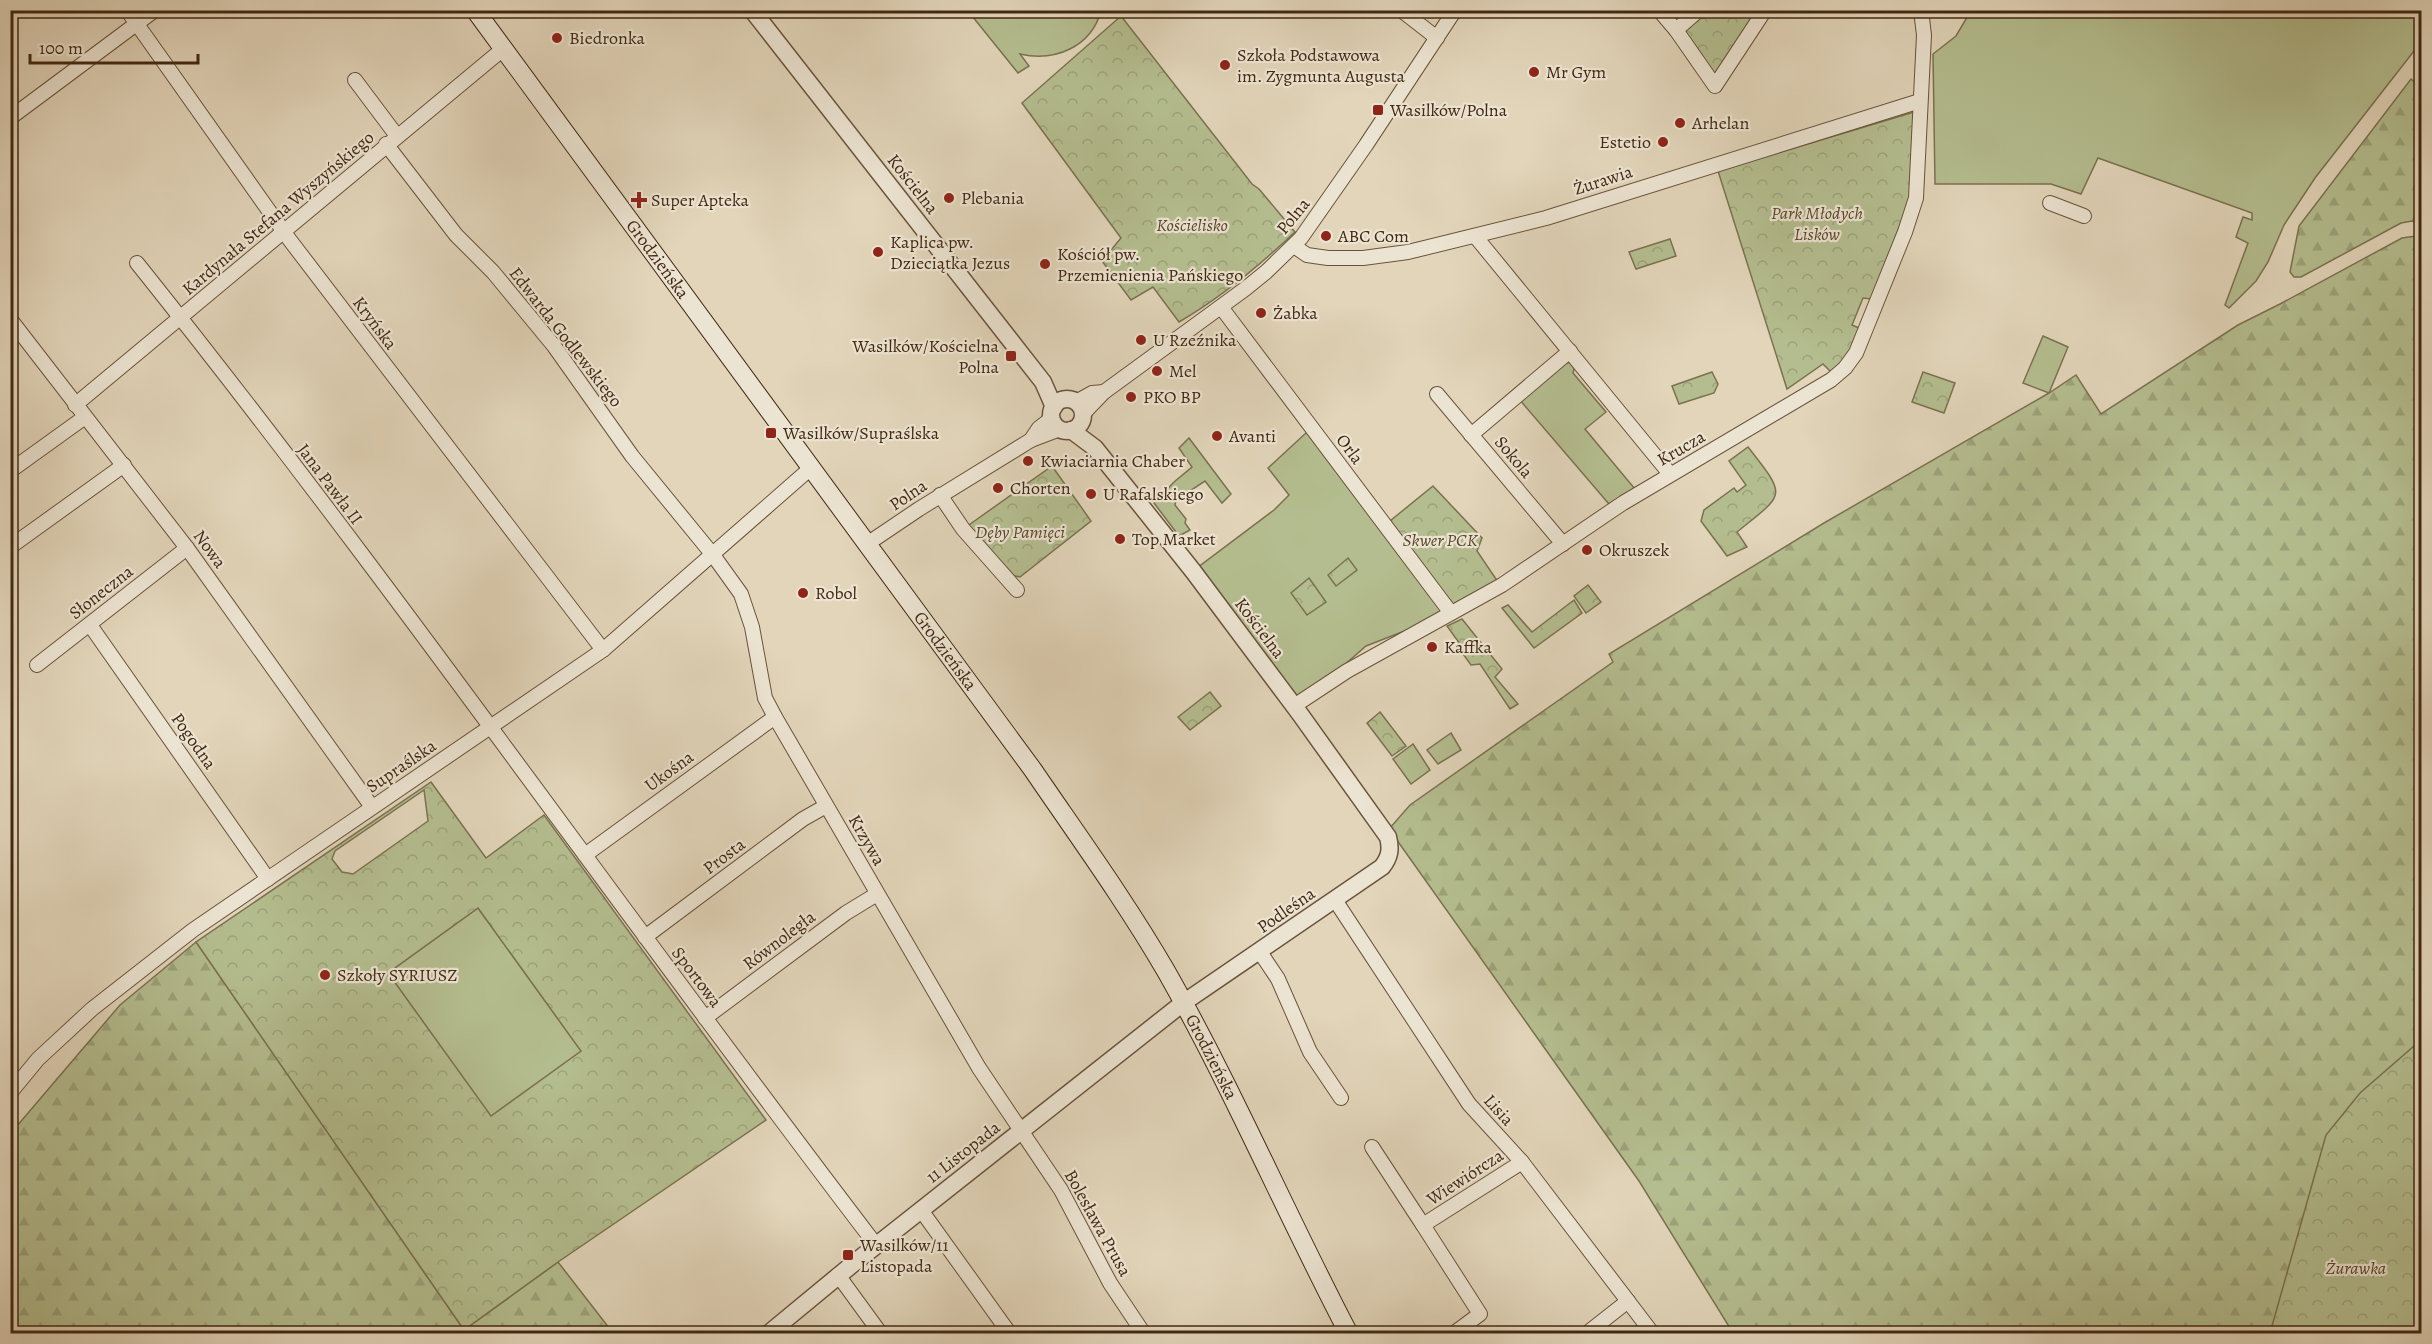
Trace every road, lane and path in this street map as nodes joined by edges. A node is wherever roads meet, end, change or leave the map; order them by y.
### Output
1 (127, 10) edge
2 (155, 10) edge
3 (475, 10) edge
4 (752, 10) edge
5 (1401, 10) edge
6 (1455, 10) edge
7 (1659, 10) edge
8 (1699, 10) edge
9 (1765, 10) edge
10 (1921, 10) edge
11 (138, 24) junction
12 (1676, 30) junction
13 (1437, 38) junction
14 (503, 49) junction
15 (355, 80) dead end
16 (1920, 100) junction
17 (10, 118) edge
18 (392, 140) junction
19 (2050, 203) dead end
20 (2084, 216) dead end
21 (282, 231) junction
22 (1475, 236) junction
23 (1294, 246) junction
24 (137, 263) dead end
25 (1221, 307) junction
26 (10, 319) edge
27 (181, 319) junction
28 (1570, 351) junction
29 (1437, 394) dead end
30 (75, 405) junction
31 (1068, 415) junction
32 (85, 417) junction
33 (1471, 435) junction
34 (124, 465) junction
35 (812, 467) junction
36 (10, 471) edge
37 (1670, 474) junction
38 (940, 495) junction
39 (1563, 543) junction
40 (867, 544) junction
41 (10, 547) edge
42 (187, 548) junction
43 (713, 555) junction
44 (1017, 590) dead end
45 (1451, 613) junction
46 (90, 625) junction
47 (603, 650) junction
48 (38, 665) dead end
49 (1294, 706) junction
50 (775, 717) junction
51 (492, 728) junction
52 (826, 806) junction
53 (372, 807) junction
54 (1388, 837) joint
55 (585, 855) junction
56 (268, 879) junction
57 (877, 894) junction
58 (1335, 900) junction
59 (645, 937) junction
60 (1260, 952) junction
61 (1184, 1003) junction
62 (705, 1018) junction
63 (10, 1093) edge
64 (1341, 1098) dead end
65 (1022, 1131) junction
66 (1372, 1147) dead end
67 (1522, 1162) junction
68 (921, 1210) junction
69 (1423, 1225) junction
70 (876, 1245) junction
71 (838, 1275) junction
72 (1628, 1301) junction
73 (1343, 1331) edge
74 (768, 1334) edge
75 (881, 1334) edge
76 (1010, 1334) edge
77 (1144, 1334) edge
78 (1453, 1334) edge
79 (1586, 1334) edge
80 (1653, 1334) edge

1 - 11 street, Kryńska
2 - 11 street
3 - 14 main road, Grodzieńska
4 - 31 street, Kościelna
5 - 13 street
6 - 13 street, Polna
7 - 12 street
8 - 12 street
9 - 12 street
10 - 16 street, Krucza
11 - 17 street
11 - 21 street, Kryńska
13 - 23 street, Polna
14 - 18 street, Kardynała Stefana Wyszyńskiego
14 - 35 main road, Grodzieńska
15 - 18 street, Edwarda Godlewskiego
16 - 22 street, Żurawia
16 - 37 street, Krucza
18 - 21 street, Kardynała Stefana Wyszyńskiego
18 - 43 street, Edwarda Godlewskiego
19 - 20 street
21 - 27 street, Kardynała Stefana Wyszyńskiego
21 - 47 street, Kryńska
22 - 23 street, Żurawia
22 - 28 street
23 - 25 street, Polna
24 - 27 street, Jana Pawła II
25 - 31 street, Polna
25 - 45 street, Orla
26 - 30 street, Nowa
27 - 30 street, Kardynała Stefana Wyszyńskiego
27 - 51 street, Jana Pawła II
28 - 33 street
28 - 37 street
29 - 33 street, Sokola
30 - 32 street, Nowa
31 - 38 street, Polna
31 - 49 street, Kościelna
32 - 34 street, Nowa
32 - 36 street
33 - 39 street, Sokola
34 - 41 street
34 - 42 street, Nowa
35 - 40 main road, Grodzieńska
35 - 43 street, Supraślska
37 - 39 street, Krucza
38 - 40 street, Polna
38 - 44 street
39 - 45 street, Krucza
40 - 61 main road, Grodzieńska
42 - 46 street, Słoneczna
42 - 53 street, Nowa
43 - 47 street, Supraślska
43 - 50 street, Krzywa
45 - 49 street, Krucza
46 - 48 street, Słoneczna
46 - 56 street, Pogodna
47 - 51 street, Supraślska
49 - 54 street, Kościelna
50 - 52 street, Krzywa
50 - 55 street, Ukośna
51 - 53 street, Supraślska
51 - 55 street, Sportowa
52 - 57 street, Krzywa
52 - 59 street, Prosta
53 - 56 street, Supraślska
54 - 58 street, Podleśna
55 - 59 street, Sportowa
56 - 63 street, Supraślska
57 - 62 street, Równoległa
57 - 65 street, Krzywa
58 - 60 street, Podleśna
58 - 67 street, Lisia
59 - 62 street, Sportowa
60 - 61 street, Podleśna
60 - 64 street
61 - 65 street, 11 Listopada
61 - 73 main road, Grodzieńska
62 - 70 street, Sportowa
65 - 68 street, 11 Listopada
65 - 77 street, Bolesława Prusa
66 - 69 street
67 - 69 street, Wiewiórcza
67 - 72 street, Lisia
68 - 70 street, 11 Listopada
68 - 76 street
69 - 78 street, Wiewiórcza
70 - 71 street, 11 Listopada
71 - 74 street, 11 Listopada
71 - 75 street
72 - 79 street
72 - 80 street, Lisia

